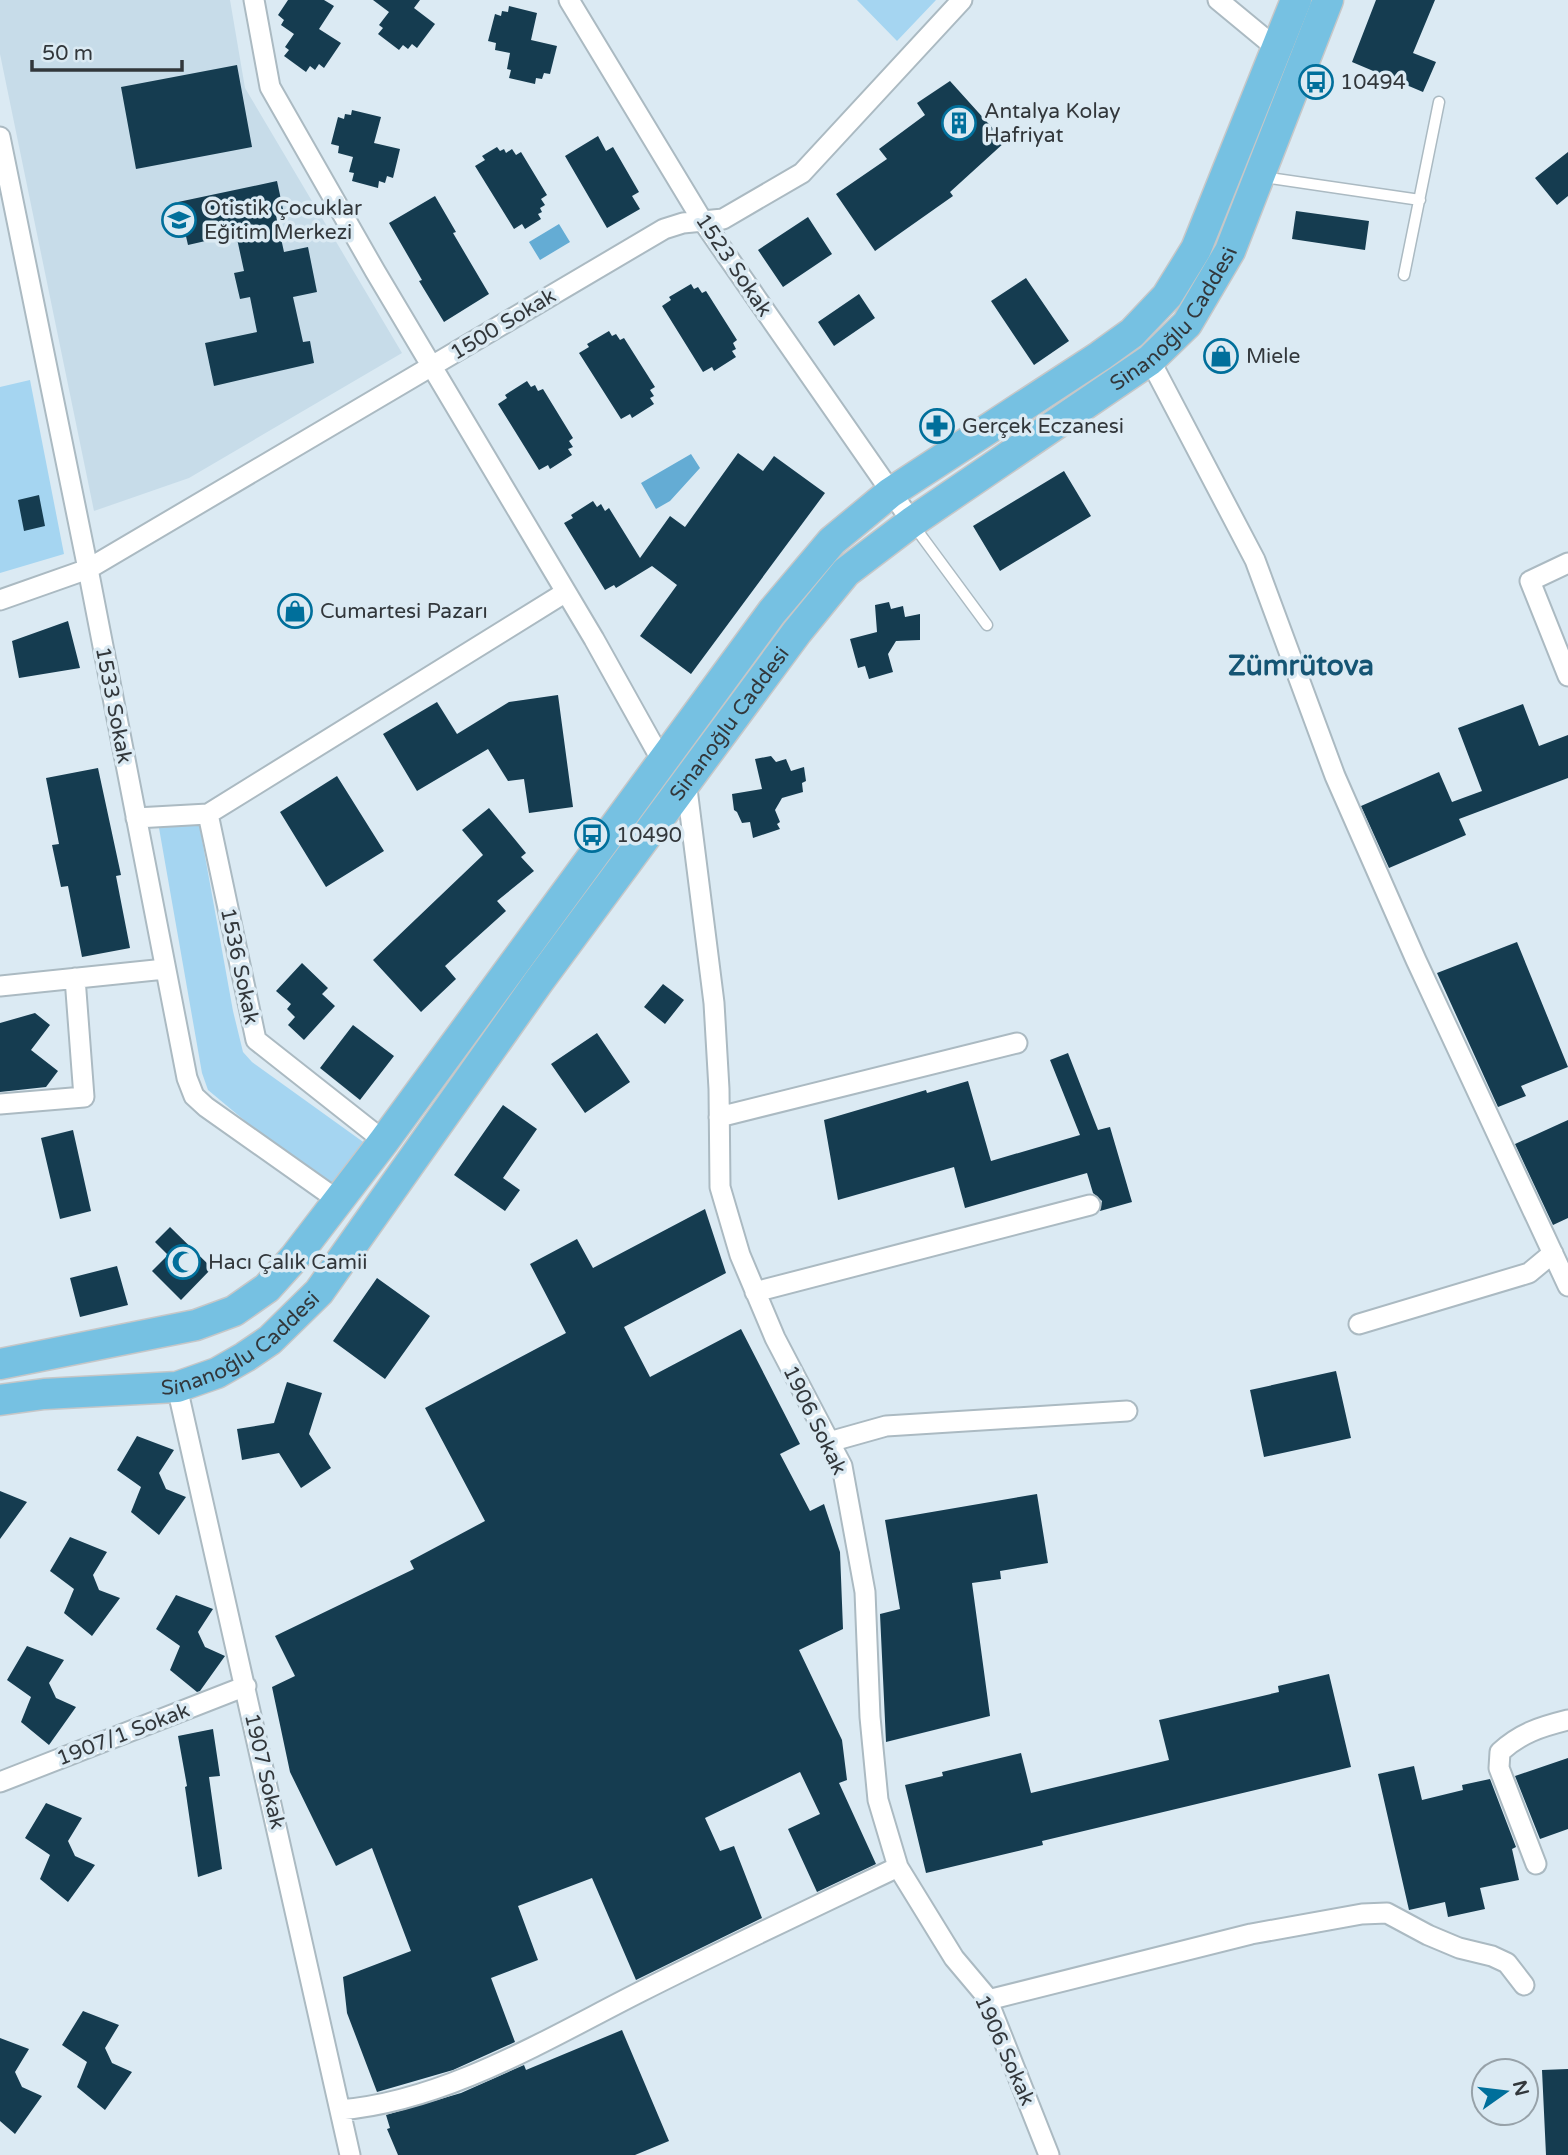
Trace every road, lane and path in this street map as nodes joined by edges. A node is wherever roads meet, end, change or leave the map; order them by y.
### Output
1 (254, 0) edge
2 (569, 0) edge
3 (962, 0) edge
4 (1218, 0) edge
5 (1296, 0) edge
6 (1328, 0) edge
7 (1276, 48) junction
8 (1439, 102) dead end
9 (0, 137) edge
10 (1259, 177) junction
11 (5, 182) edge
12 (1419, 200) junction
13 (702, 220) junction
14 (1404, 275) dead end
15 (1150, 360) junction
16 (432, 366) junction
17 (890, 494) junction
18 (912, 522) junction
19 (1568, 563) edge
20 (88, 569) junction
21 (566, 592) junction
22 (0, 600) edge
23 (987, 625) dead end
24 (1568, 676) edge
25 (663, 761) junction
26 (686, 781) junction
27 (208, 814) junction
28 (136, 818) junction
29 (164, 969) junction
30 (75, 978) junction
31 (0, 986) edge
32 (1017, 1043) dead end
33 (0, 1104) edge
34 (719, 1117) junction
35 (384, 1141) junction
36 (339, 1201) junction
37 (1090, 1205) dead end
38 (1553, 1253) junction
39 (1568, 1286) edge
40 (755, 1292) junction
41 (1359, 1324) dead end
42 (0, 1364) edge
43 (177, 1387) junction
44 (0, 1400) edge
45 (1127, 1411) dead end
46 (829, 1442) junction
47 (246, 1686) junction
48 (1568, 1720) edge
49 (0, 1782) edge
50 (1536, 1864) dead end
51 (898, 1867) junction
52 (1524, 1985) dead end
53 (988, 2000) junction
54 (340, 2110) junction
55 (350, 2155) edge
56 (1049, 2155) edge

1 - 16 street
2 - 13 street, 1523 Sokak
3 - 13 street, 1500 Sokak
4 - 7 street
5 - 7 main road, Si̇nanoğlu Caddesi
6 - 10 main road, Si̇nanoğlu Caddesi
7 - 17 main road, Si̇nanoğlu Caddesi
8 - 12 lane
9 - 11 street, 1533 Sokak
10 - 12 lane
10 - 15 main road, Si̇nanoğlu Caddesi
11 - 20 street, 1533 Sokak
12 - 14 lane
13 - 16 street, 1500 Sokak
13 - 17 street, 1523 Sokak
15 - 18 main road, Si̇nanoğlu Caddesi
15 - 38 street
16 - 20 street, 1500 Sokak
16 - 21 street
17 - 18 street, 1523 Sokak
17 - 25 main road, Si̇nanoğlu Caddesi
18 - 23 lane
18 - 26 main road, Si̇nanoğlu Caddesi
19 - 24 street
20 - 22 street, 1500 Sokak
20 - 28 street, 1533 Sokak
21 - 25 street
21 - 27 street
25 - 35 main road, Si̇nanoğlu Caddesi
26 - 34 street, 1906 Sokak
26 - 43 main road, Si̇nanoğlu Caddesi
27 - 28 street
27 - 35 street, 1536 Sokak
28 - 29 street, 1533 Sokak
29 - 30 street
29 - 36 street, 1533 Sokak
30 - 31 street
30 - 33 street
32 - 34 street
34 - 40 street, 1906 Sokak
35 - 36 main road, Si̇nanoğlu Caddesi
36 - 42 main road, Si̇nanoğlu Caddesi
37 - 40 street
38 - 39 street
38 - 41 street
40 - 46 street, 1906 Sokak
43 - 44 main road, Si̇nanoğlu Caddesi
43 - 47 street, 1907 Sokak
45 - 46 street
46 - 51 street, 1906 Sokak
47 - 49 street, 1907/1 Sokak
47 - 54 street, 1907 Sokak
48 - 50 street
51 - 53 street, 1906 Sokak
51 - 54 street
52 - 53 street
53 - 56 street, 1906 Sokak
54 - 55 street, 1907 Sokak

